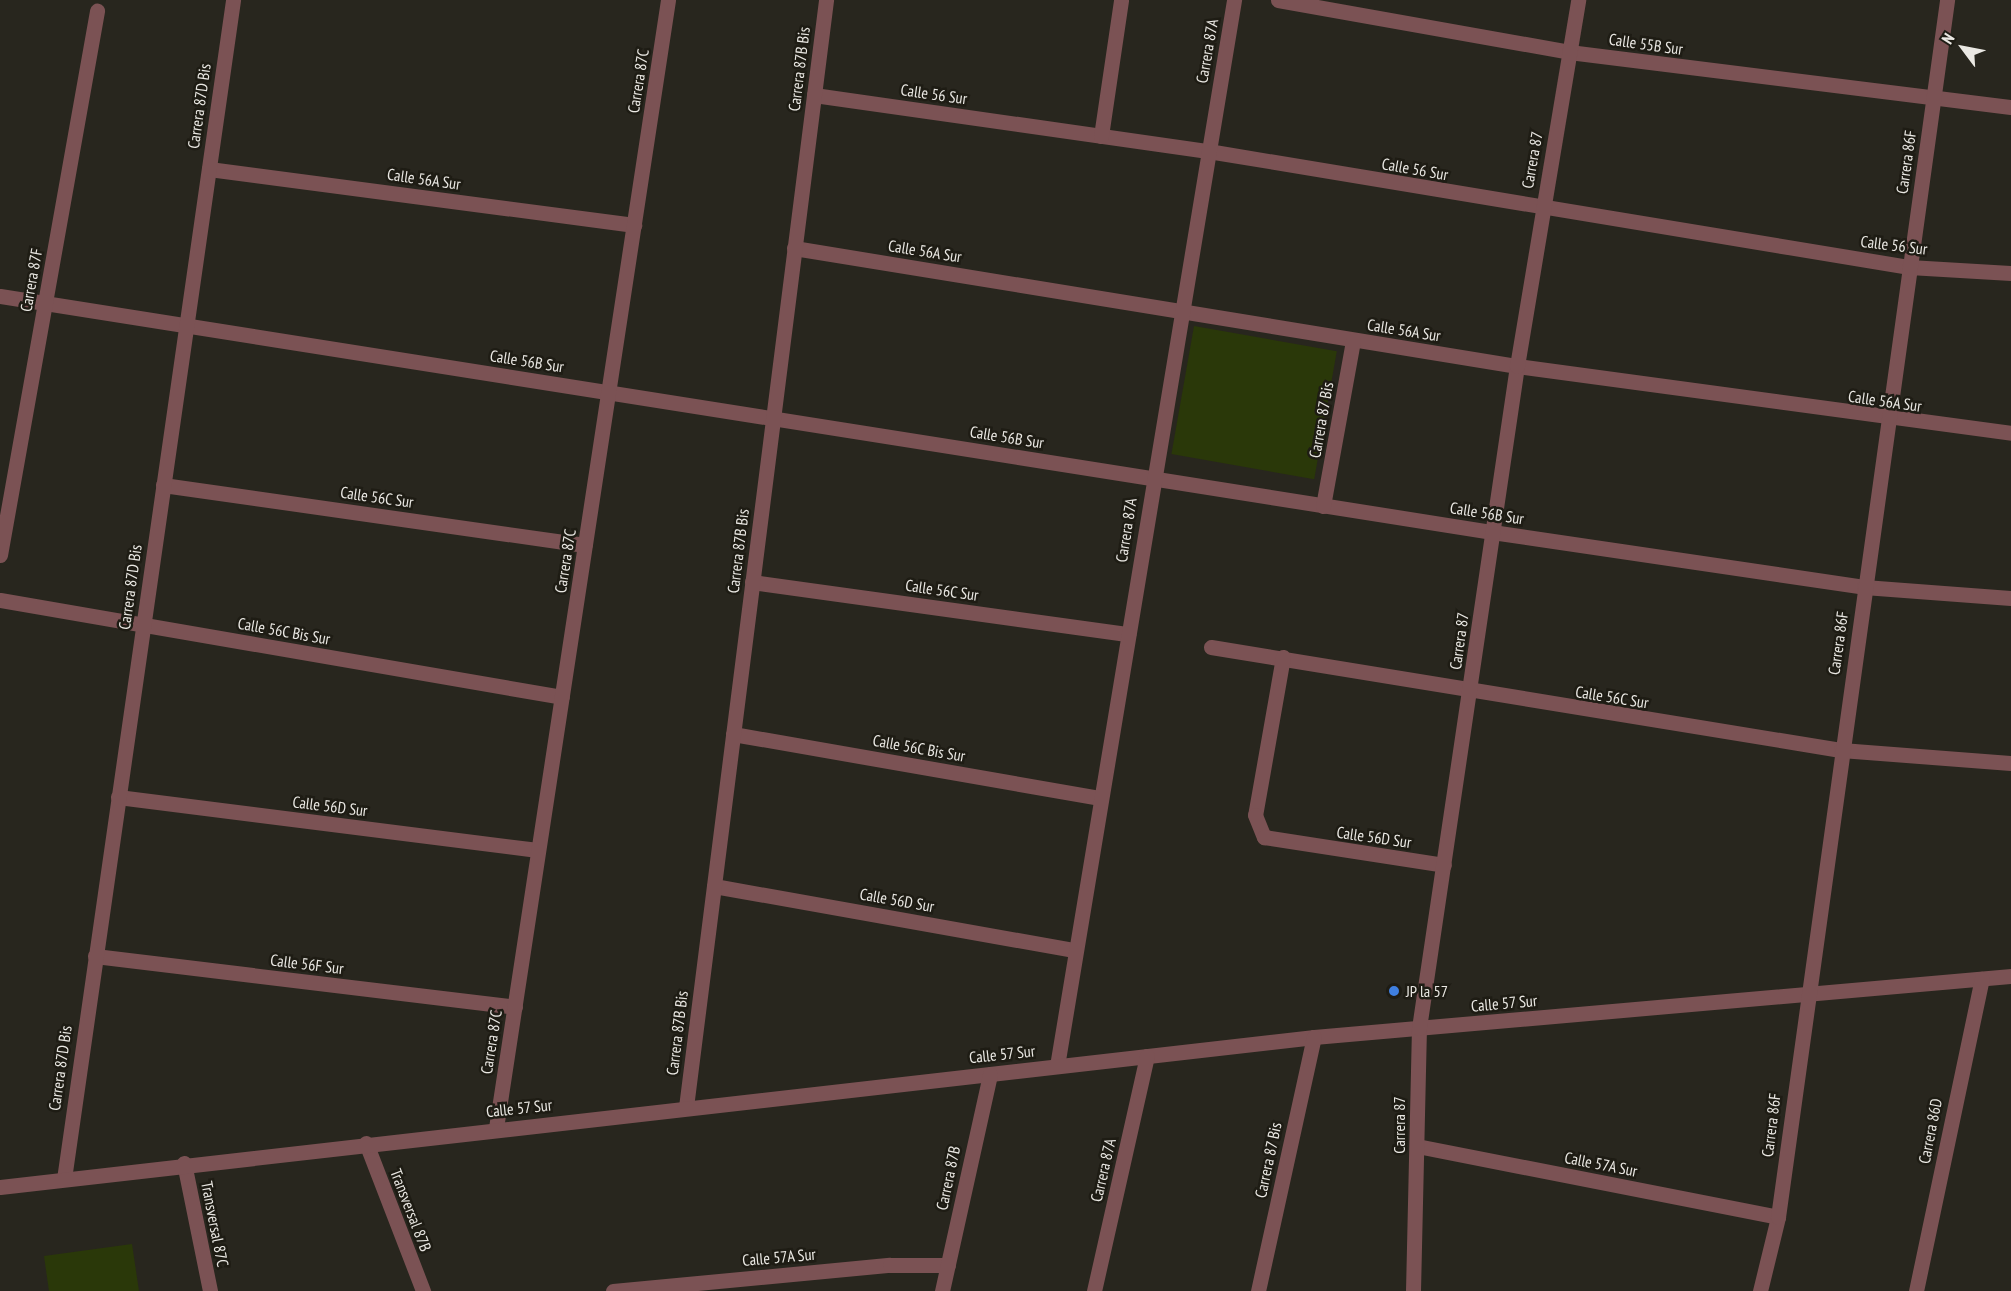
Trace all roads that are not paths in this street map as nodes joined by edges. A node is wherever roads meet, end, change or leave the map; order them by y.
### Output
1 (233, 0) edge
2 (668, 0) edge
3 (826, 0) edge
4 (1121, 0) edge
5 (1234, 0) edge
6 (1278, 0) edge
7 (1578, 0) edge
8 (1947, 0) edge
9 (98, 11) dead end
10 (1569, 52) junction
11 (814, 95) junction
12 (1933, 101) junction
13 (2011, 107) edge
14 (1101, 136) junction
15 (1208, 151) junction
16 (208, 168) junction
17 (1542, 210) junction
18 (634, 225) junction
19 (794, 248) junction
20 (1909, 267) junction
21 (2011, 273) edge
22 (0, 296) edge
23 (45, 303) junction
24 (1182, 312) junction
25 (186, 325) junction
26 (1353, 341) junction
27 (1516, 366) junction
28 (608, 392) junction
29 (773, 418) junction
30 (1888, 420) junction
31 (2011, 433) edge
32 (1152, 478) junction
33 (163, 485) junction
34 (1323, 506) junction
35 (1492, 532) junction
36 (585, 545) junction
37 (0, 555) edge
38 (752, 582) junction
39 (1864, 586) junction
40 (2011, 598) edge
41 (0, 600) edge
42 (143, 625) junction
43 (1128, 634) junction
44 (1211, 647) dead end
45 (1283, 657) junction
46 (1470, 694) junction
47 (562, 697) junction
48 (733, 734) junction
49 (1841, 750) junction
50 (2011, 763) edge
51 (118, 797) junction
52 (1100, 798) junction
53 (538, 850) junction
54 (1444, 865) junction
55 (714, 886) junction
56 (1074, 950) junction
57 (95, 956) junction
58 (2011, 976) edge
59 (1982, 979) junction
60 (1806, 995) junction
61 (515, 1007) junction
62 (1419, 1028) junction
63 (1314, 1037) junction
64 (1147, 1056) junction
65 (1057, 1066) junction
66 (990, 1074) junction
67 (686, 1107) junction
68 (496, 1128) junction
69 (366, 1143) junction
70 (1417, 1146) junction
71 (184, 1163) junction
72 (64, 1179) junction
73 (0, 1187) edge
74 (1778, 1217) junction
75 (948, 1265) junction
76 (210, 1291) edge
77 (423, 1291) edge
78 (613, 1291) edge
79 (942, 1291) edge
80 (1094, 1291) edge
81 (1258, 1291) edge
82 (1413, 1291) edge
83 (1760, 1291) edge
84 (1916, 1291) edge

1 - 16 street, Carrera 87D Bis
2 - 18 street, Carrera 87C
3 - 11 street, Carrera 87B Bis
4 - 14 street
5 - 15 street, Carrera 87A
6 - 10 street, Calle 55B Sur
7 - 10 street, Carrera 87
8 - 12 street, Carrera 86F
9 - 23 street, Carrera 87F
10 - 12 street, Calle 55B Sur
10 - 17 street, Carrera 87
11 - 14 street, Calle 56 Sur
11 - 19 street, Carrera 87B Bis
12 - 13 street, Calle 55B Sur
12 - 20 street, Carrera 86F
14 - 15 street, Calle 56 Sur
15 - 17 street, Calle 56 Sur
15 - 24 street, Carrera 87A
16 - 18 street, Calle 56A Sur
16 - 25 street, Carrera 87D Bis
17 - 20 street, Calle 56 Sur
17 - 27 street, Carrera 87
18 - 28 street, Carrera 87C
19 - 24 street, Calle 56A Sur
19 - 29 street, Carrera 87B Bis
20 - 21 street, Calle 56 Sur
20 - 30 street, Carrera 86F
22 - 23 street, Calle 56B Sur
23 - 25 street, Calle 56B Sur
23 - 37 street, Carrera 87F
24 - 26 street, Calle 56A Sur
24 - 32 street, Carrera 87A
25 - 28 street, Calle 56B Sur
25 - 33 street, Carrera 87D Bis
26 - 27 street, Calle 56A Sur
26 - 34 street, Carrera 87 Bis
27 - 30 street, Calle 56A Sur
27 - 35 street, Carrera 87
28 - 29 street, Calle 56B Sur
28 - 36 street, Carrera 87C
29 - 32 street, Calle 56B Sur
29 - 38 street, Carrera 87B Bis
30 - 31 street, Calle 56A Sur
30 - 39 street, Carrera 86F
32 - 34 street, Calle 56B Sur
32 - 43 street, Carrera 87A
33 - 36 street, Calle 56C Sur
33 - 42 street, Carrera 87D Bis
34 - 35 street, Calle 56B Sur
35 - 39 street, Calle 56B Sur
35 - 46 street, Carrera 87
36 - 47 street, Carrera 87C
38 - 43 street, Calle 56C Sur
38 - 48 street, Carrera 87B Bis
39 - 40 street, Calle 56B Sur
39 - 49 street, Carrera 86F
41 - 42 street, Calle 56C Bis Sur
42 - 47 street, Calle 56C Bis Sur
42 - 51 street, Carrera 87D Bis
43 - 52 street, Carrera 87A
44 - 45 street, Calle 56C Sur
45 - 46 street, Calle 56C Sur
45 - 54 street, Calle 56D Sur
46 - 49 street, Calle 56C Sur
46 - 54 street, Carrera 87
47 - 53 street, Carrera 87C
48 - 52 street, Calle 56C Bis Sur
48 - 55 street, Carrera 87B Bis
49 - 50 street, Calle 56C Sur
49 - 60 street, Carrera 86F
51 - 53 street, Calle 56D Sur
51 - 57 street, Carrera 87D Bis
52 - 56 street, Carrera 87A
53 - 61 street, Carrera 87C
54 - 62 street, Carrera 87
55 - 56 street, Calle 56D Sur
55 - 67 street, Carrera 87B Bis
56 - 65 street, Carrera 87A
57 - 61 street, Calle 56F Sur
57 - 72 street, Carrera 87D Bis
58 - 59 street, Calle 57 Sur
59 - 60 street, Calle 57 Sur
59 - 84 street, Carrera 86D
60 - 62 street, Calle 57 Sur
60 - 74 street, Carrera 86F
61 - 68 street, Carrera 87C
62 - 63 street, Calle 57 Sur
62 - 70 street, Carrera 87
63 - 64 street, Calle 57 Sur
63 - 81 street, Carrera 87 Bis
64 - 65 street, Calle 57 Sur
64 - 80 street, Carrera 87A
65 - 66 street, Calle 57 Sur
66 - 67 street, Calle 57 Sur
66 - 75 street, Carrera 87B
67 - 68 street, Calle 57 Sur
68 - 69 street, Calle 57 Sur
69 - 71 street, Calle 57 Sur
69 - 77 street, Transversal 87B
70 - 74 street, Calle 57A Sur
70 - 82 street, Carrera 87
71 - 72 street, Calle 57 Sur
71 - 76 street, Transversal 87C
72 - 73 street, Calle 57 Sur
74 - 83 street, Carrera 86F
75 - 78 street, Calle 57A Sur
75 - 79 street, Carrera 87B

